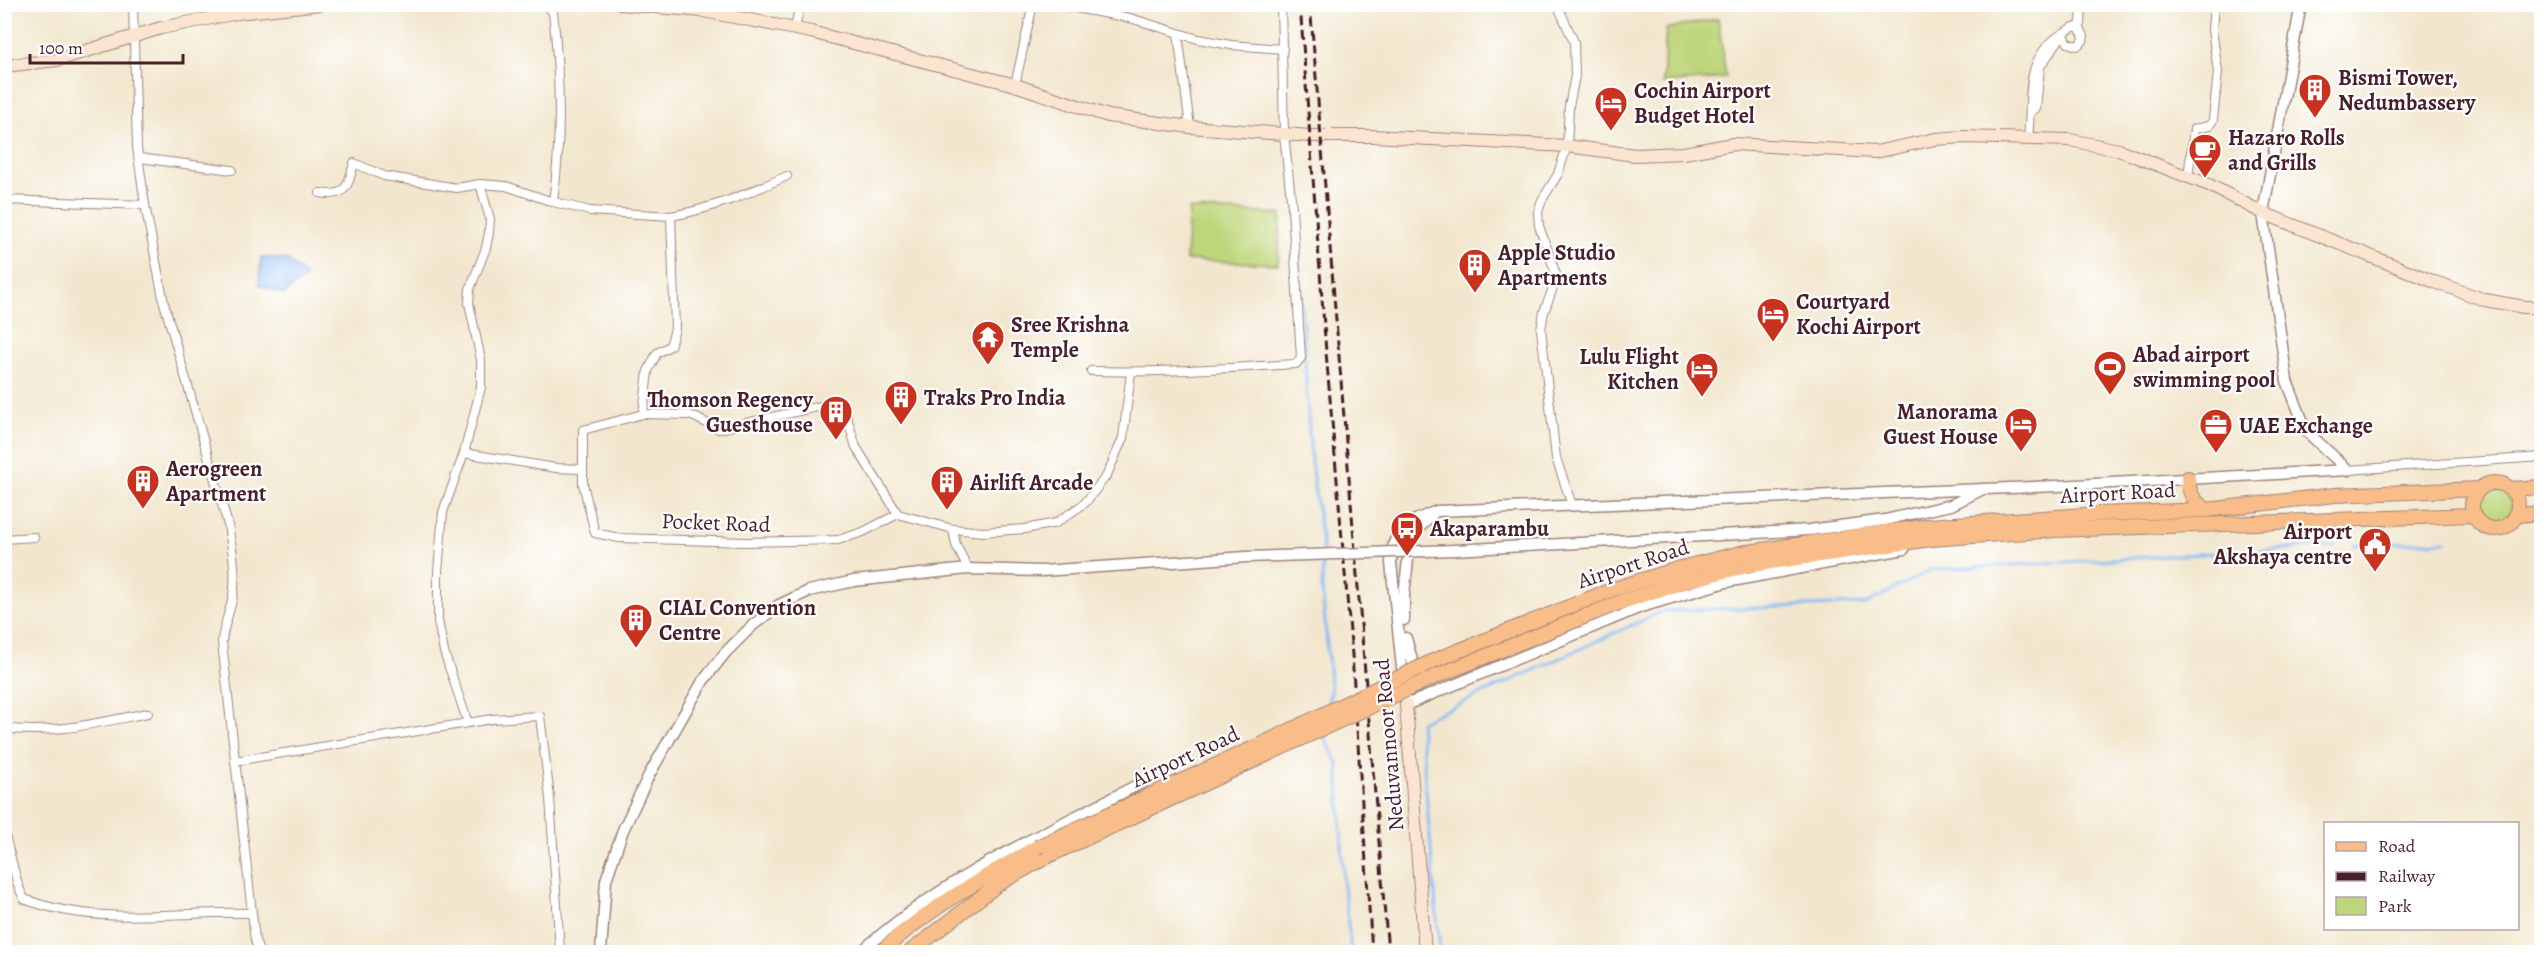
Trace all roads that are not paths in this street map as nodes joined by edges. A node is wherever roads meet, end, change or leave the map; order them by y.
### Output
1 (133, 4) edge
2 (321, 4) edge
3 (544, 4) edge
4 (621, 4) edge
5 (800, 4) edge
6 (1033, 4) edge
7 (1054, 4) edge
8 (1281, 4) edge
9 (1557, 4) edge
10 (1877, 4) edge
11 (1934, 4) edge
12 (2082, 4) edge
13 (2214, 4) edge
14 (2301, 4) edge
15 (2079, 27) junction
16 (795, 29) junction
17 (2063, 33) junction
18 (1178, 34) junction
19 (132, 36) junction
20 (1283, 49) junction
21 (4, 66) edge
22 (1015, 85) junction
23 (1190, 127) junction
24 (1284, 134) junction
25 (2028, 138) junction
26 (1567, 146) junction
27 (139, 158) junction
28 (231, 170) dead end
29 (787, 176) dead end
30 (2188, 177) junction
31 (480, 184) junction
32 (320, 194) dead end
33 (4, 200) edge
34 (553, 202) junction
35 (145, 205) junction
36 (2263, 213) junction
37 (672, 216) junction
38 (2541, 307) edge
39 (1091, 370) dead end
40 (1131, 372) junction
41 (643, 414) junction
42 (464, 453) junction
43 (2541, 456) edge
44 (581, 468) junction
45 (2348, 470) junction
46 (2188, 478) junction
47 (1986, 488) junction
48 (2541, 488) edge
49 (2479, 489) junction
50 (2511, 489) junction
51 (1572, 505) junction
52 (2207, 510) junction
53 (1437, 511) junction
54 (2541, 513) edge
55 (898, 514) junction
56 (2473, 514) junction
57 (2517, 515) junction
58 (953, 529) junction
59 (1968, 536) junction
60 (34, 537) dead end
61 (4, 539) edge
62 (968, 569) junction
63 (1400, 595) junction
64 (1422, 697) junction
65 (1406, 705) junction
66 (148, 714) dead end
67 (468, 723) junction
68 (4, 728) edge
69 (235, 761) junction
70 (1145, 781) dead end
71 (4, 832) edge
72 (252, 913) junction
73 (259, 952) edge
74 (560, 952) edge
75 (601, 952) edge
76 (861, 952) edge
77 (881, 952) edge
78 (910, 952) edge
79 (1425, 952) edge

1 - 19 street
2 - 19 main road
3 - 34 street
4 - 16 main road
5 - 16 street
6 - 22 street
7 - 18 street
8 - 20 street
9 - 26 street
10 - 11 street
12 - 15 street
13 - 30 street
14 - 36 street
15 - 17 street
15 - 17 street
16 - 22 main road
17 - 25 street
18 - 20 street
18 - 23 street
19 - 21 main road
19 - 27 street
20 - 24 street
22 - 23 main road
23 - 24 main road
24 - 26 main road
24 - 40 street
25 - 26 main road
25 - 30 main road
26 - 51 street
27 - 28 street
27 - 35 street
29 - 37 street
30 - 36 main road
31 - 32 street
31 - 34 street
31 - 42 street
33 - 35 street
34 - 37 street
35 - 69 street
36 - 38 main road
36 - 45 street
37 - 41 street
39 - 40 street
40 - 58 street
41 - 44 street, Pocket Road
41 - 55 street
42 - 44 street
42 - 67 street
43 - 45 street
44 - 55 street, Pocket Road
45 - 46 street
46 - 47 street
46 - 52 main road
47 - 51 street
47 - 62 street, bridge
48 - 50 main road
49 - 50 main road
49 - 52 main road, Airport Road
49 - 56 main road
50 - 57 main road
51 - 53 street
52 - 77 main road, Airport Road, bridge
53 - 63 street
53 - 63 street, Neduvannoor Road
54 - 57 main road
55 - 58 street
56 - 57 main road
56 - 59 main road, Airport Road
58 - 62 street
59 - 64 street
59 - 78 main road, Airport Road, bridge
60 - 61 street
62 - 75 street
63 - 64 street
63 - 65 street, Neduvannoor Road
64 - 65 street
65 - 79 main road, Neduvannoor Road
66 - 68 street
67 - 69 street
67 - 74 street
69 - 72 street
70 - 76 street
71 - 72 street
72 - 73 street

